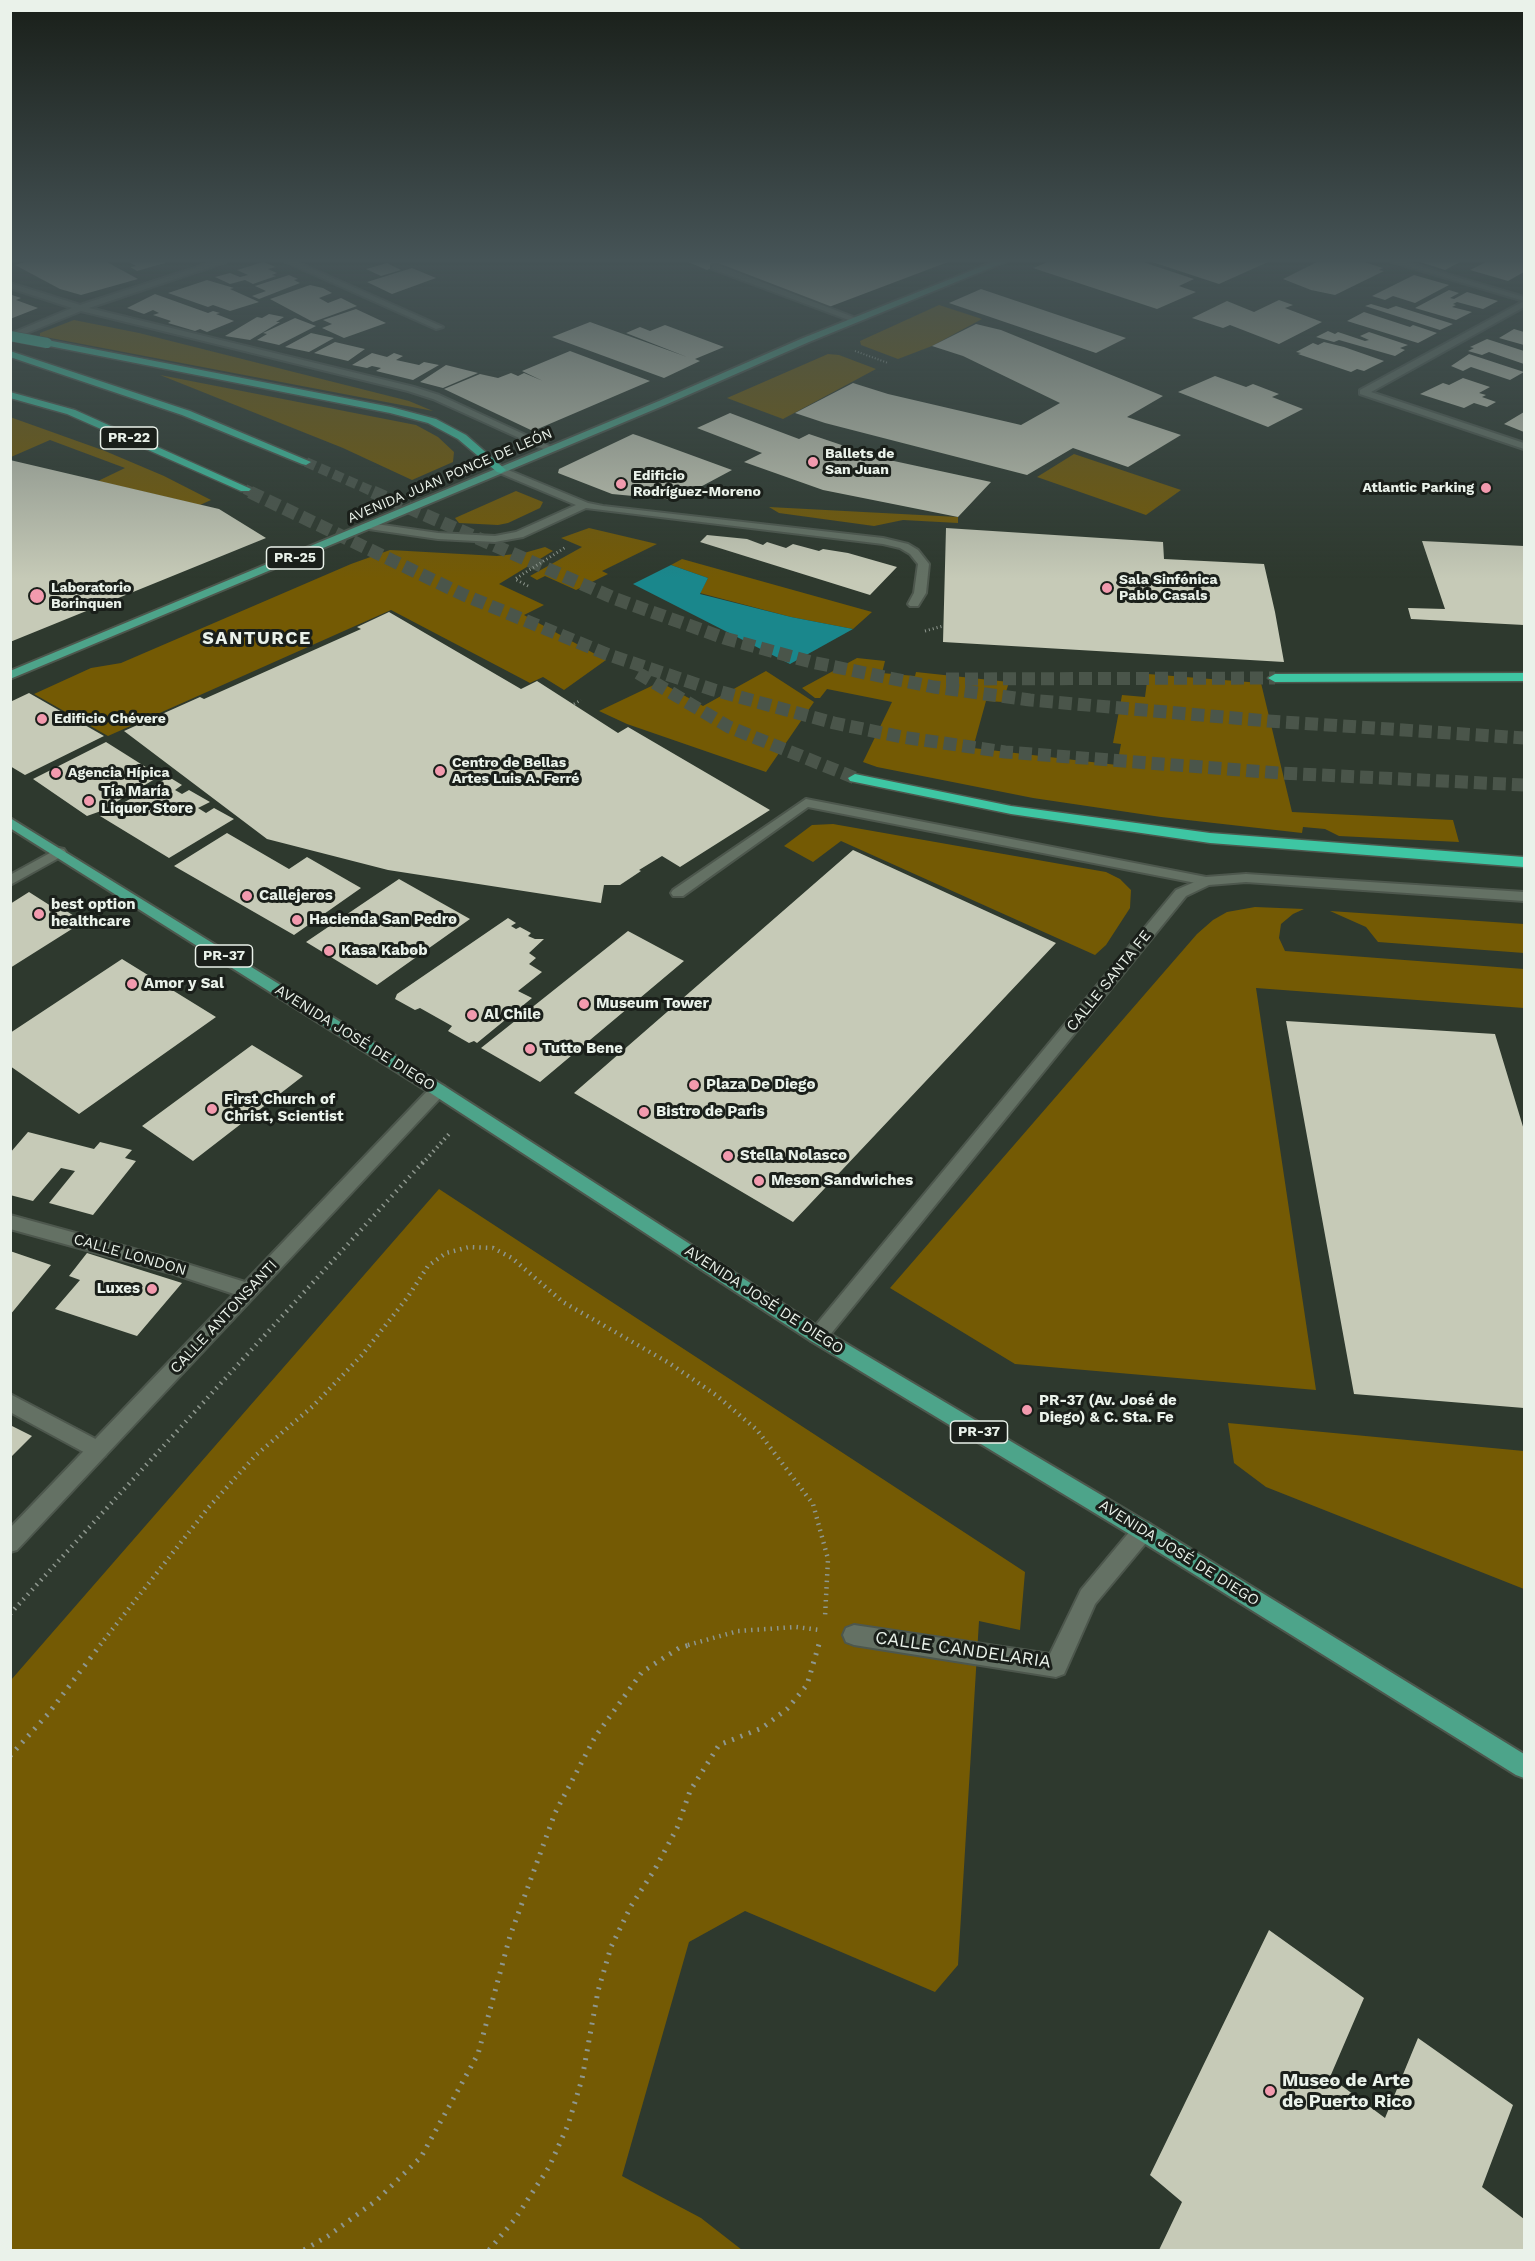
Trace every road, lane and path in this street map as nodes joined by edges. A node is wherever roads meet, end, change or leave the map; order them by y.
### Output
1 (50, 368) edge
2 (173, 368) edge
3 (323, 368) edge
4 (744, 368) edge
5 (1409, 368) edge
6 (10, 395) edge
7 (1524, 446) edge
8 (551, 449) junction
9 (306, 462) tunnel mouth
10 (501, 470) junction
11 (245, 489) tunnel mouth
12 (585, 506) junction
13 (369, 526) junction
14 (558, 544) dead end
15 (528, 586) dead end
16 (914, 604) dead end
17 (944, 626) dead end
18 (926, 631) dead end
19 (10, 676) edge
20 (1524, 677) edge
21 (1275, 678) tunnel mouth
22 (581, 700) dead end
23 (574, 704) dead end
24 (855, 777) tunnel mouth
25 (10, 822) edge
26 (59, 852) junction
27 (1524, 862) edge
28 (10, 881) edge
29 (1206, 881) junction
30 (678, 893) dead end
31 (1524, 897) edge
32 (438, 1090) junction
33 (470, 1111) junction
34 (10, 1222) edge
35 (249, 1291) junction
36 (818, 1336) junction
37 (10, 1401) edge
38 (98, 1450) junction
39 (1143, 1531) junction
40 (10, 1543) edge
41 (10, 1614) edge
42 (824, 1630) junction
43 (854, 1635) dead end
44 (10, 1756) edge
45 (1524, 1767) edge
46 (304, 2250) edge
47 (489, 2250) edge

1 - 9 highway, PR-22
2 - 10 highway, bridge
3 - 8 street
4 - 8 main road, AVENIDA JUAN PONCE DE LEÓN / PR-25
5 - 7 street
6 - 11 highway, PR-22
8 - 10 main road, AVENIDA JUAN PONCE DE LEÓN / PR-25
10 - 12 street
10 - 13 main road, AVENIDA JUAN PONCE DE LEÓN / PR-25
12 - 13 street
12 - 16 street
13 - 19 main road, AVENIDA JUAN PONCE DE LEÓN / PR-25
14 - 15 path
17 - 18 path
20 - 21 highway
22 - 23 path
24 - 27 highway
25 - 26 main road, AVENIDA JOSÉ DE DIEGO / PR-37
26 - 28 street
26 - 32 main road, AVENIDA JOSÉ DE DIEGO / PR-37
29 - 30 street
29 - 31 street, CALLE SANTA FE
29 - 36 street, CALLE SANTA FE
32 - 33 main road, AVENIDA JOSÉ DE DIEGO / PR-37
32 - 35 street, CALLE ANTONSANTI
33 - 36 main road, AVENIDA JOSÉ DE DIEGO / PR-37
33 - 41 path
34 - 35 street, CALLE LONDON
35 - 38 street, CALLE ANTONSANTI
36 - 39 main road, AVENIDA JOSÉ DE DIEGO / PR-37
37 - 38 street
38 - 40 street, CALLE ANTONSANTI
39 - 43 street, CALLE CANDELARIA
39 - 45 main road, AVENIDA JOSÉ DE DIEGO / PR-37
42 - 44 path
42 - 46 path
42 - 47 path

